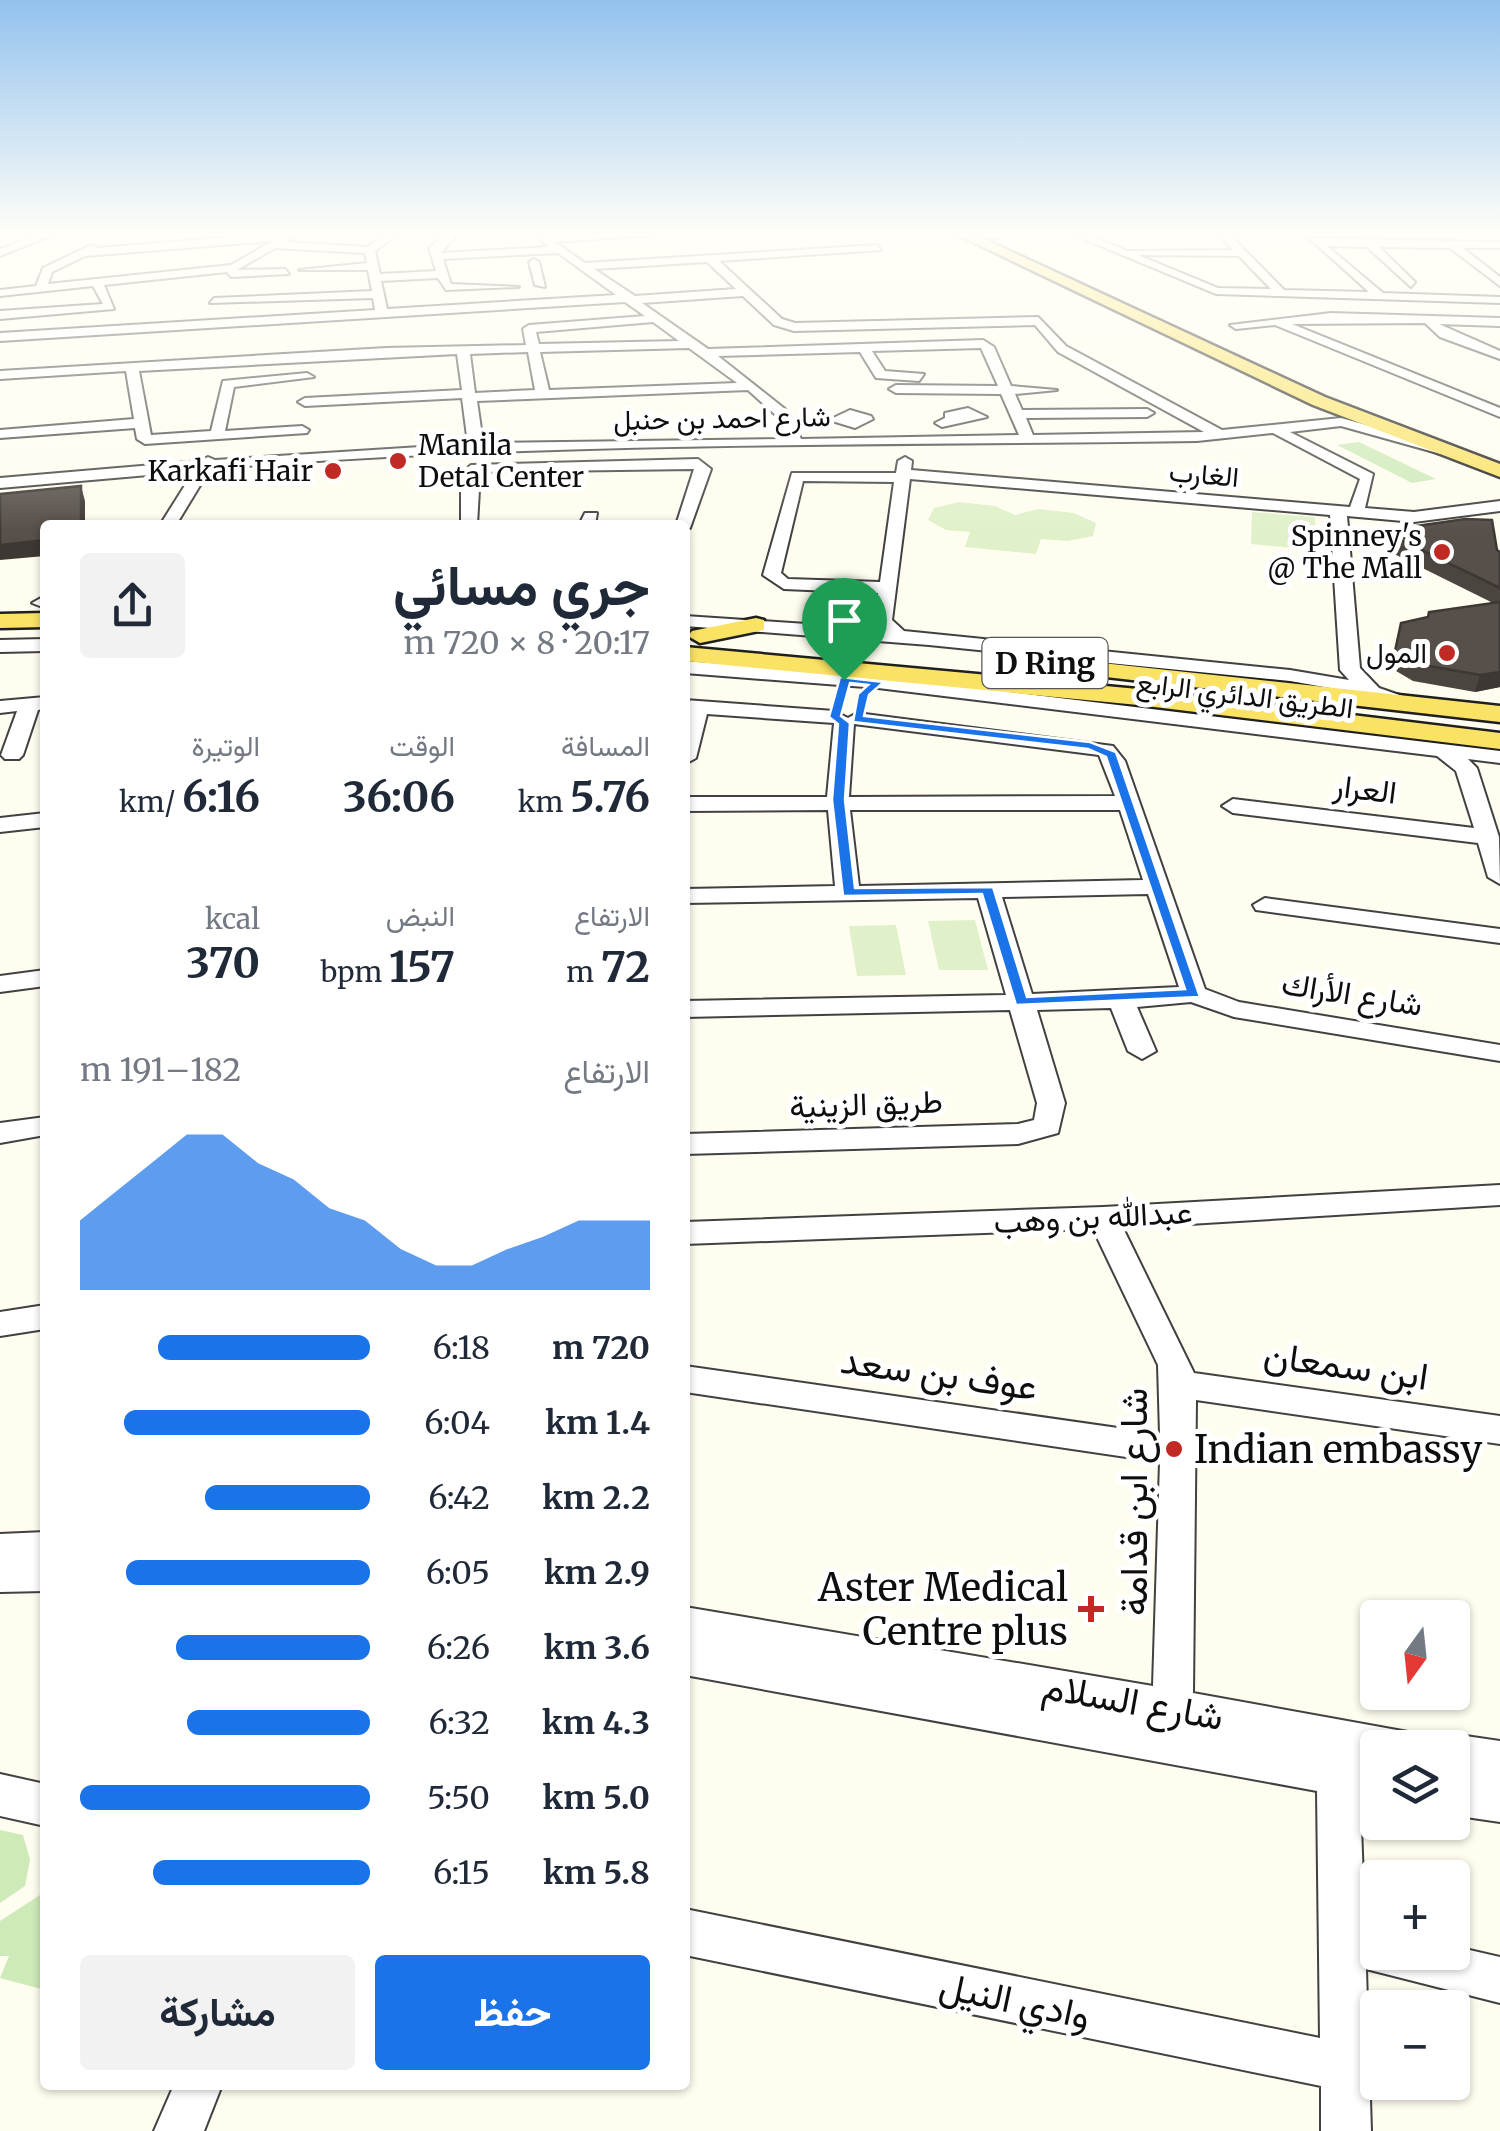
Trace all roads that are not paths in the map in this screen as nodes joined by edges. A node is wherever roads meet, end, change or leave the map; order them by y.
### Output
1 (90, 331) edge
2 (374, 331) edge
3 (387, 331) edge
4 (529, 331) edge
5 (677, 331) edge
6 (1052, 331) edge
7 (1171, 331) edge
8 (1198, 331) edge
9 (1300, 331) edge
10 (1441, 331) edge
11 (383, 332) junction
12 (0, 337) edge
13 (603, 346) junction
14 (863, 346) junction
15 (99, 347) dead end
16 (532, 348) junction
17 (702, 349) junction
18 (220, 350) junction
19 (462, 350) junction
20 (1500, 355) edge
21 (309, 356) junction
22 (608, 362) dead end
23 (132, 367) junction
24 (0, 375) edge
25 (614, 376) dead end
26 (307, 377) junction
27 (1003, 383) junction
28 (751, 386) junction
29 (896, 389) dead end
30 (1050, 390) dead end
31 (620, 391) junction
32 (543, 394) junction
33 (468, 396) junction
34 (1320, 401) junction
35 (305, 402) junction
36 (1147, 413) dead end
37 (1500, 413) edge
38 (1017, 414) junction
39 (956, 420) dead end
40 (863, 422) dead end
41 (142, 423) junction
42 (302, 430) junction
43 (1278, 431) junction
44 (894, 433) junction
45 (939, 433) junction
46 (0, 434) edge
47 (1220, 434) junction
48 (217, 436) junction
49 (1027, 436) junction
50 (144, 440) junction
51 (794, 440) junction
52 (476, 445) junction
53 (1441, 450) junction
54 (302, 455) junction
55 (1500, 458) edge
56 (207, 463) junction
57 (142, 469) junction
58 (1500, 471) edge
59 (902, 476) junction
60 (0, 481) edge
61 (1500, 506) edge
62 (1346, 511) junction
63 (171, 520) edge
64 (469, 520) edge
65 (686, 520) edge
66 (887, 588) junction
67 (40, 610) edge
68 (40, 611) edge
69 (0, 612) edge
70 (883, 620) junction
71 (0, 625) edge
72 (756, 625) joint
73 (40, 628) edge
74 (862, 633) junction
75 (690, 636) edge
76 (690, 636) edge
77 (690, 636) edge
78 (898, 636) junction
79 (0, 638) edge
80 (40, 638) edge
81 (40, 645) edge
82 (0, 646) edge
83 (690, 667) edge
84 (844, 680) junction
85 (878, 682) junction
86 (995, 682) junction
87 (1370, 690) junction
88 (1404, 703) junction
89 (692, 707) edge
90 (1500, 714) edge
91 (846, 718) junction
92 (1500, 729) edge
93 (1488, 756) edge
94 (838, 800) junction
95 (1128, 802) junction
96 (690, 804) edge
97 (1234, 806) dead end
98 (40, 821) edge
99 (0, 826) edge
100 (1488, 837) junction
101 (1500, 877) edge
102 (1157, 887) junction
103 (988, 890) junction
104 (848, 893) junction
105 (690, 896) edge
106 (1265, 904) dead end
107 (1500, 936) edge
108 (40, 979) edge
109 (0, 984) edge
110 (1194, 994) junction
111 (1121, 1000) junction
112 (1021, 1002) junction
113 (690, 1010) edge
114 (1142, 1051) dead end
115 (1500, 1054) edge
116 (40, 1127) edge
117 (0, 1133) edge
118 (690, 1144) edge
119 (1500, 1195) edge
120 (1103, 1218) junction
121 (690, 1233) edge
122 (40, 1317) edge
123 (0, 1324) edge
124 (690, 1380) edge
125 (1179, 1384) junction
126 (1500, 1430) edge
127 (1181, 1451) junction
128 (40, 1548) edge
129 (0, 1550) edge
130 (40, 1574) edge
131 (0, 1575) edge
132 (690, 1626) edge
133 (690, 1658) edge
134 (1172, 1725) junction
135 (1470, 1757) edge
136 (1500, 1761) edge
137 (1351, 1765) edge
138 (0, 1795) edge
139 (1470, 1797) edge
140 (1500, 1801) edge
141 (40, 1804) edge
142 (1360, 1868) edge
143 (690, 1933) edge
144 (1363, 1970) edge
145 (1457, 1970) edge
146 (1500, 1980) edge
147 (1344, 2067) junction
148 (196, 2090) edge
149 (179, 2131) edge
150 (1346, 2131) edge

1 - 12 street
2 - 11 street
3 - 11 street
4 - 16 street
5 - 17 street
6 - 47 street
7 - 34 main road
8 - 55 main road
9 - 37 street
10 - 20 street
11 - 19 street
11 - 21 street
13 - 16 street
13 - 17 street
13 - 22 street
14 - 17 street
14 - 27 street
14 - 27 street
15 - 18 street
16 - 19 street
16 - 32 street
17 - 28 street
18 - 21 street
18 - 23 street
19 - 33 street
21 - 26 street
23 - 24 street
23 - 41 street
25 - 31 street
26 - 35 street
26 - 48 street
27 - 29 street
27 - 30 street
27 - 38 street
28 - 31 street
28 - 51 street
31 - 32 street
32 - 33 street
33 - 35 street
33 - 52 street
34 - 47 street, شارع احمد بن حنبل
34 - 53 main road
35 - 42 street
36 - 38 street
38 - 49 street
39 - 45 street
40 - 44 street
41 - 46 street
41 - 50 street
42 - 48 street
42 - 54 street
43 - 47 street, شارع احمد بن حنبل
43 - 53 street, شارع احمد بن حنبل
43 - 62 street
44 - 45 street, شارع احمد بن حنبل
44 - 45 street
44 - 51 street, شارع احمد بن حنبل
44 - 59 street
45 - 49 street, شارع احمد بن حنبل
47 - 49 street, شارع احمد بن حنبل
48 - 50 street
50 - 57 street
51 - 52 street, شارع احمد بن حنبل
52 - 54 street, شارع احمد بن حنبل
53 - 58 main road
54 - 56 street, شارع احمد بن حنبل
56 - 57 street, شارع احمد بن حنبل
56 - 63 street
57 - 60 street, شارع احمد بن حنبل
59 - 62 street, الغارب
59 - 66 street
59 - 66 street, الغارب
61 - 62 street, الغارب
62 - 87 street
64 - 65 street
66 - 70 street
67 - 69 main road
68 - 71 main road
70 - 74 street
70 - 78 street
71 - 73 main road
72 - 74 street, الطريق الدائري الرابع
72 - 75 main road
74 - 78 street, الطريق الدائري الرابع
76 - 86 main road, الطريق الدائري الرابع / D Ring
77 - 88 main road, الطريق الدائري الرابع / D Ring
78 - 87 street, الطريق الدائري الرابع
79 - 80 main road
81 - 82 street
83 - 84 street, الطريق الدائري الرابع
84 - 85 street, الطريق الدائري الرابع
84 - 91 street
85 - 91 street
85 - 93 street, الطريق الدائري الرابع
86 - 92 main road
86 - 93 main road, الطريق الدائري الرابع / D Ring
87 - 88 street, الطريق الدائري الرابع
88 - 90 main road, الطريق الدائري الرابع / D Ring
89 - 91 street
91 - 94 street
91 - 95 street
93 - 100 street
94 - 95 street
94 - 96 street
94 - 104 street
95 - 102 street
97 - 100 street, العرار
98 - 99 street
100 - 101 street
102 - 103 street
102 - 110 street
103 - 104 street
103 - 112 street
104 - 105 street
106 - 107 street
108 - 109 street
110 - 111 street
110 - 115 street, شارع الأراك
111 - 112 street
111 - 114 street
112 - 113 street
112 - 118 street, طريق الزينية
116 - 117 street
119 - 120 street, عبدالله بن وهب
120 - 121 street, عبدالله بن وهب
120 - 125 street, شارع ابن قدامة
122 - 123 street
124 - 127 street, عوف بن سعد
125 - 126 street, ابن سمعان
125 - 127 street, شارع ابن قدامة
127 - 134 street, شارع ابن قدامة
128 - 129 street
130 - 131 street
132 - 134 street, شارع السلام
133 - 134 street, شارع السلام
134 - 137 street, شارع السلام
135 - 136 street
137 - 142 street
138 - 141 street
139 - 140 street
143 - 147 street, وادي النيل
144 - 147 street
145 - 146 street
147 - 150 street
148 - 149 street

